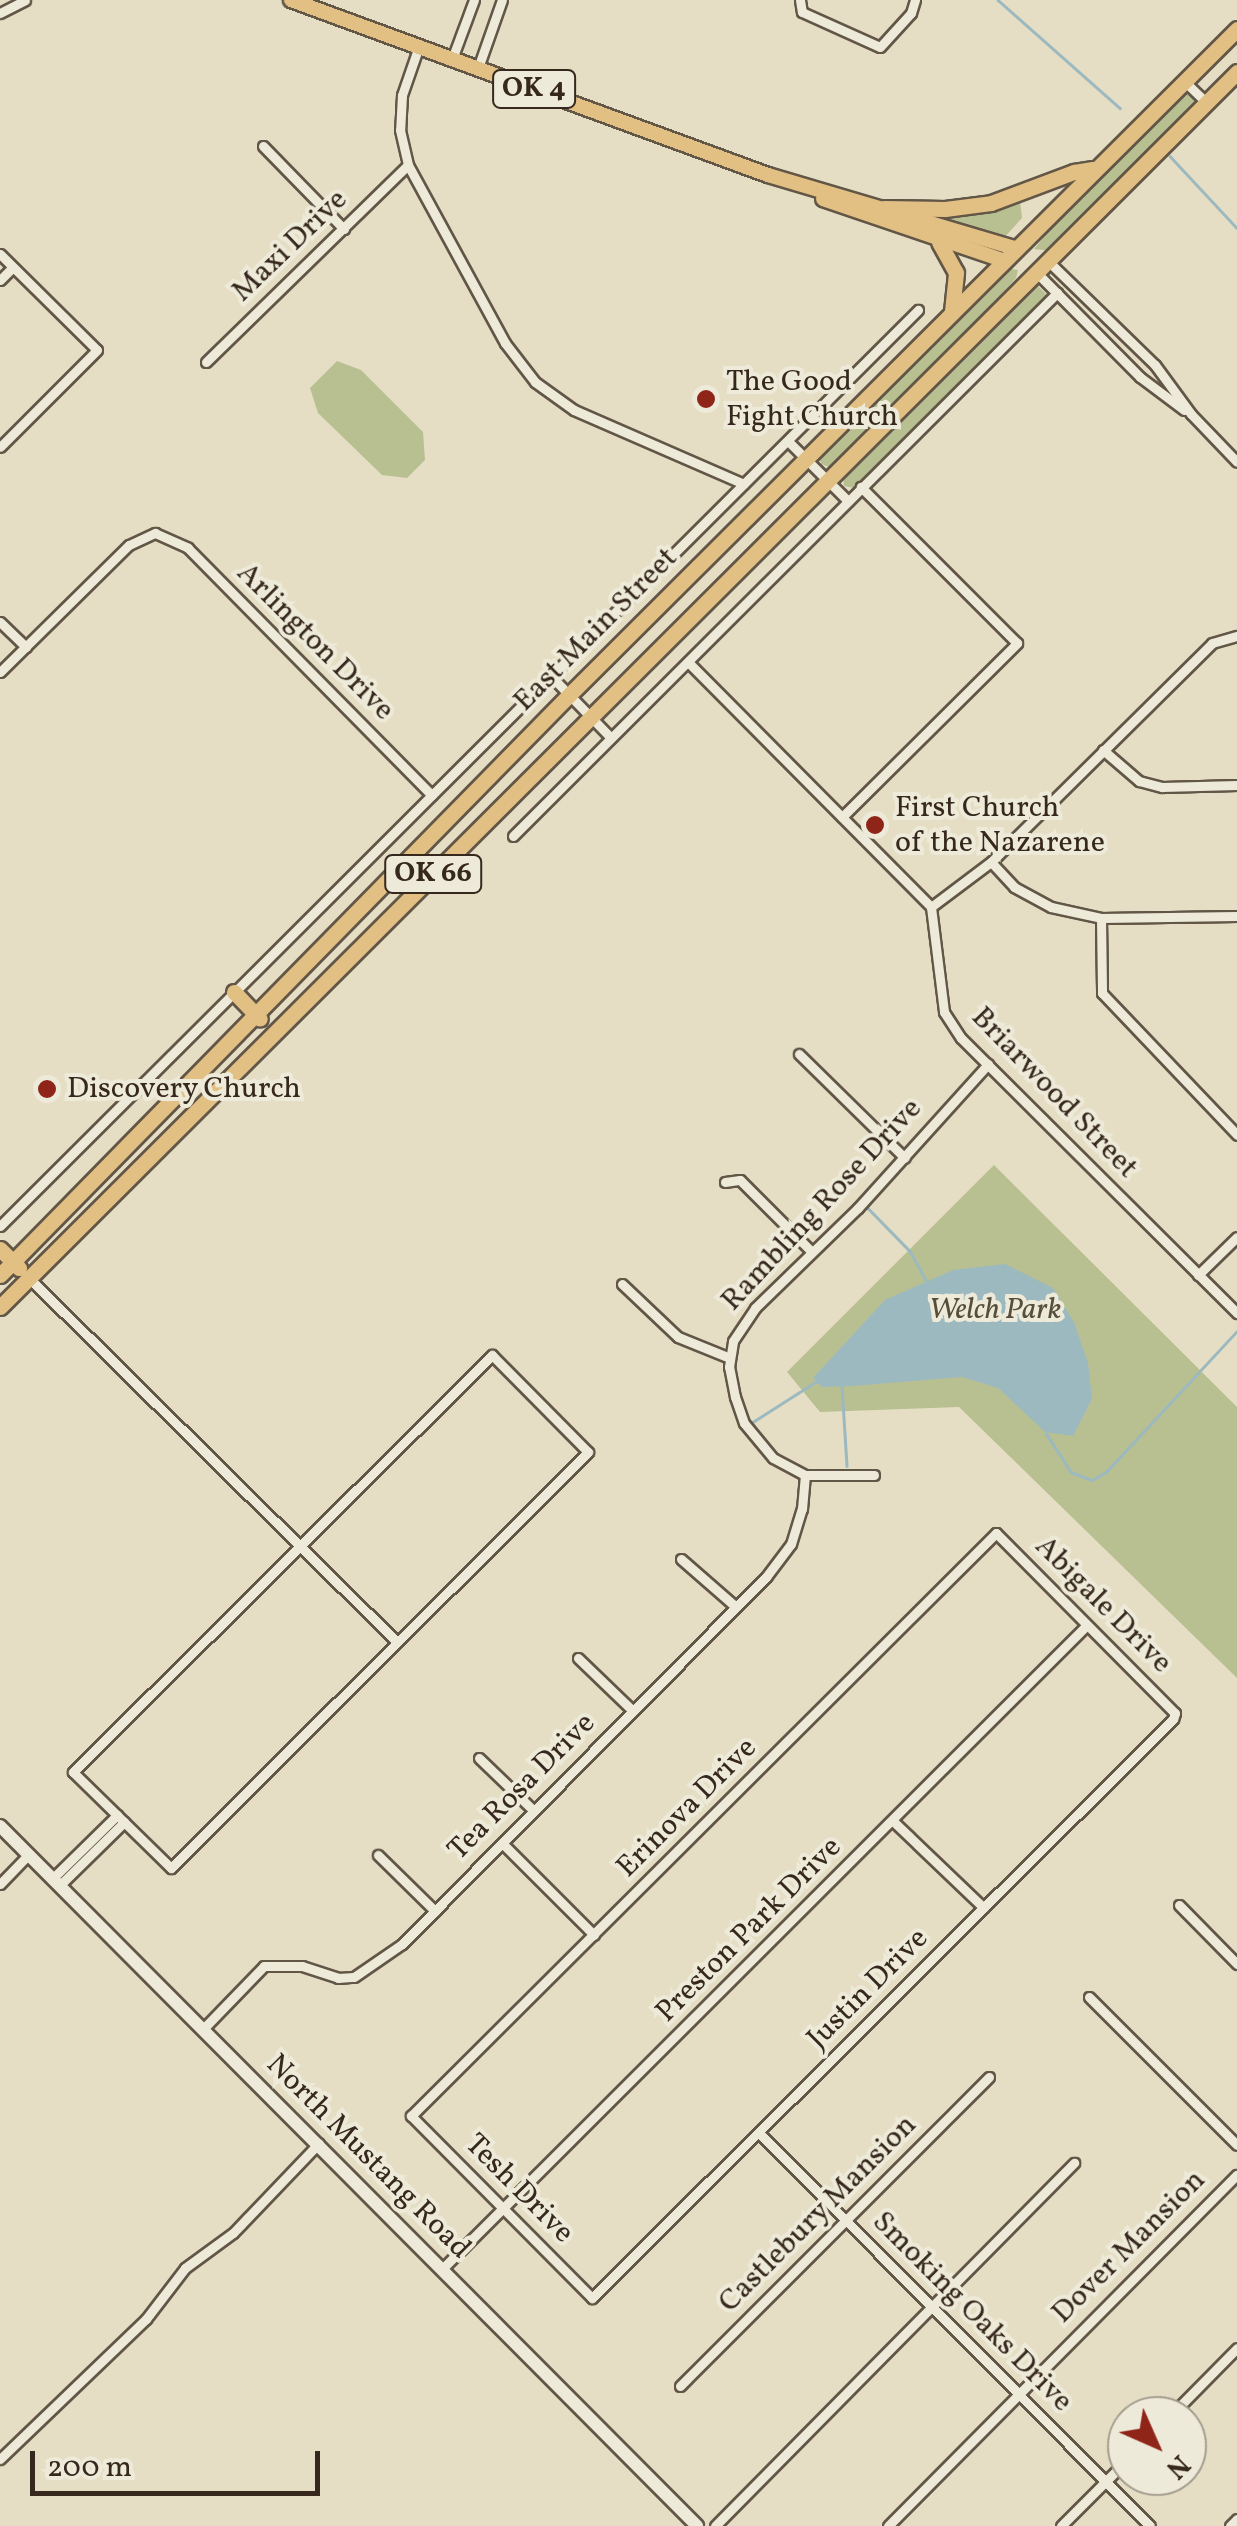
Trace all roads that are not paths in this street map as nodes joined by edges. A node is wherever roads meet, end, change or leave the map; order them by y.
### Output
1 (24, 0) edge
2 (291, 0) edge
3 (474, 0) edge
4 (502, 0) edge
5 (800, 0) edge
6 (915, 0) edge
7 (0, 14) edge
8 (1237, 29) edge
9 (418, 46) junction
10 (452, 59) junction
11 (478, 68) junction
12 (1237, 72) edge
13 (1182, 79) junction
14 (1206, 102) junction
15 (264, 146) dead end
16 (408, 165) junction
17 (1092, 169) junction
18 (777, 178) junction
19 (884, 208) junction
20 (344, 229) junction
21 (939, 242) junction
22 (1014, 248) junction
23 (0, 254) edge
24 (1002, 260) junction
25 (13, 267) junction
26 (1042, 267) junction
27 (0, 280) edge
28 (1057, 293) junction
29 (918, 310) dead end
30 (952, 312) junction
31 (1110, 321) junction
32 (1098, 335) junction
33 (1151, 360) junction
34 (206, 362) dead end
35 (1136, 374) junction
36 (1191, 414) junction
37 (788, 441) junction
38 (0, 447) edge
39 (805, 459) junction
40 (1237, 462) edge
41 (829, 482) junction
42 (744, 484) junction
43 (861, 488) junction
44 (848, 501) junction
45 (0, 622) edge
46 (1237, 636) edge
47 (26, 646) junction
48 (688, 662) junction
49 (0, 672) edge
50 (551, 676) junction
51 (570, 694) junction
52 (592, 716) junction
53 (611, 738) junction
54 (1102, 750) junction
55 (1237, 785) edge
56 (432, 795) junction
57 (842, 817) junction
58 (513, 836) dead end
59 (991, 862) junction
60 (931, 907) junction
61 (1237, 916) edge
62 (1101, 918) junction
63 (234, 992) junction
64 (256, 1014) junction
65 (274, 1032) junction
66 (800, 1054) dead end
67 (988, 1064) junction
68 (1237, 1136) edge
69 (905, 1158) junction
70 (725, 1182) dead end
71 (0, 1226) edge
72 (1237, 1236) edge
73 (0, 1250) edge
74 (812, 1252) junction
75 (13, 1262) junction
76 (0, 1275) edge
77 (1198, 1275) junction
78 (28, 1278) junction
79 (622, 1284) dead end
80 (0, 1307) edge
81 (1237, 1314) edge
82 (730, 1358) junction
83 (874, 1475) dead end
84 (805, 1476) junction
85 (996, 1533) joint
86 (301, 1546) junction
87 (681, 1559) dead end
88 (736, 1608) junction
89 (1088, 1625) junction
90 (397, 1642) junction
91 (578, 1658) dead end
92 (633, 1711) junction
93 (1175, 1712) joint
94 (479, 1758) dead end
95 (534, 1811) junction
96 (120, 1819) junction
97 (894, 1822) junction
98 (0, 1826) edge
99 (502, 1843) junction
100 (29, 1854) junction
101 (378, 1855) dead end
102 (57, 1882) junction
103 (0, 1884) edge
104 (1180, 1906) dead end
105 (984, 1908) junction
106 (435, 1911) junction
107 (594, 1935) junction
108 (1237, 1964) edge
109 (1089, 1997) dead end
110 (204, 2028) junction
111 (990, 2076) dead end
112 (411, 2116) joint
113 (759, 2133) junction
114 (319, 2143) junction
115 (1237, 2145) edge
116 (1074, 2163) dead end
117 (1237, 2175) edge
118 (503, 2208) junction
119 (847, 2222) junction
120 (443, 2268) junction
121 (592, 2298) joint
122 (932, 2308) junction
123 (1237, 2348) edge
124 (680, 2386) dead end
125 (1016, 2393) junction
126 (1190, 2396) edge
127 (0, 2460) edge
128 (1106, 2482) junction
129 (1237, 2519) edge
130 (698, 2526) edge
131 (716, 2526) edge
132 (888, 2526) edge
133 (1061, 2526) edge
134 (1150, 2526) edge
135 (1230, 2526) edge

1 - 7 street
2 - 9 main road, OK 4
3 - 10 street
4 - 11 street
5 - 6 street
8 - 13 highway, East Main Street / OK 4
9 - 10 main road, OK 4
9 - 16 street
10 - 11 main road, OK 4
11 - 18 main road, OK 4
12 - 14 highway, East Main Street
13 - 14 street
13 - 17 highway, East Main Street / OK 4
14 - 26 highway, East Main Street
15 - 20 street
16 - 20 street, Maxi Drive
16 - 42 street
17 - 19 highway, OK 4
17 - 22 highway, East Main Street / OK 66
18 - 19 main road, OK 4
18 - 21 main road, OK 4
19 - 22 main road
20 - 34 street, Maxi Drive
21 - 24 main road, OK 4
21 - 30 highway
22 - 24 highway, East Main Street / OK 66
22 - 26 highway
23 - 25 street
24 - 26 highway, OK 4
24 - 30 highway, East Main Street / OK 66
25 - 27 street
25 - 38 street
26 - 28 street
26 - 31 street
26 - 41 highway, East Main Street / OK 66
28 - 32 street
28 - 43 street
29 - 37 street, East Main Street
30 - 39 highway, East Main Street / OK 66
31 - 32 street
31 - 33 street
32 - 35 street
33 - 35 street
33 - 36 street
35 - 36 street
36 - 40 street
37 - 39 street
37 - 42 street, East Main Street
39 - 41 street
39 - 51 highway, East Main Street / OK 66
41 - 44 street
41 - 52 highway, East Main Street / OK 66
42 - 50 street, East Main Street
43 - 44 street
43 - 57 street
44 - 48 street
45 - 47 street
46 - 54 street
47 - 49 street
47 - 56 street, Arlington Drive
48 - 53 street
48 - 57 street
50 - 51 street
50 - 56 street, East Main Street
51 - 52 street
51 - 64 highway, East Main Street / OK 66
52 - 53 street
52 - 65 highway, East Main Street / OK 66
53 - 58 street
54 - 55 street
54 - 59 street
56 - 63 street, East Main Street
57 - 60 street
59 - 60 street
59 - 62 street
60 - 67 street, Briarwood Street
61 - 62 street
62 - 68 street
63 - 64 highway
63 - 71 street, East Main Street
64 - 65 highway
64 - 75 highway, East Main Street / OK 66
65 - 78 highway, East Main Street / OK 66
66 - 69 street
67 - 69 street, Rambling Rose Drive
67 - 77 street, Briarwood Street
69 - 74 street, Rambling Rose Drive
70 - 74 street
72 - 77 street
73 - 75 highway
74 - 82 street, Rambling Rose Drive
75 - 76 highway, East Main Street / OK 66
75 - 78 highway
77 - 81 street, Briarwood Street
78 - 80 highway, East Main Street / OK 66
78 - 86 street
79 - 82 street
82 - 84 street, Rambling Rose Drive
83 - 84 street
84 - 88 street, Tea Rosa Drive
85 - 89 street, Abigale Drive
85 - 107 street, Erinova Drive
86 - 90 street
86 - 90 street
86 - 96 street
87 - 88 street
88 - 92 street, Tea Rosa Drive
89 - 93 street, Abigale Drive
89 - 97 street, Preston Park Drive
90 - 96 street
91 - 92 street
92 - 95 street, Tea Rosa Drive
93 - 105 street, Justin Drive
94 - 95 street
95 - 99 street, Tea Rosa Drive
96 - 102 street
97 - 105 street
97 - 118 street, Preston Park Drive
98 - 100 street, North Mustang Road
99 - 106 street, Tea Rosa Drive
99 - 107 street
100 - 102 street, North Mustang Road
100 - 103 street
101 - 106 street
102 - 110 street, North Mustang Road
104 - 108 street
105 - 113 street, Justin Drive
106 - 110 street, Tea Rosa Drive
107 - 112 street, Erinova Drive
109 - 115 street
110 - 114 street, North Mustang Road
111 - 119 street, Castlebury Mansion
112 - 118 street, Tesh Drive
113 - 119 street, Smoking Oaks Drive
113 - 121 street, Justin Drive
114 - 120 street, North Mustang Road
114 - 127 street
116 - 122 street
117 - 125 street, Dover Mansion
118 - 120 street, Preston Park Drive
118 - 121 street, Tesh Drive
119 - 122 street, Smoking Oaks Drive
119 - 124 street, Castlebury Mansion
120 - 130 street, North Mustang Road
122 - 125 street, Smoking Oaks Drive
122 - 131 street
123 - 126 street
125 - 128 street, Smoking Oaks Drive
125 - 132 street, Dover Mansion
128 - 133 street
128 - 134 street, Smoking Oaks Drive
129 - 135 street

